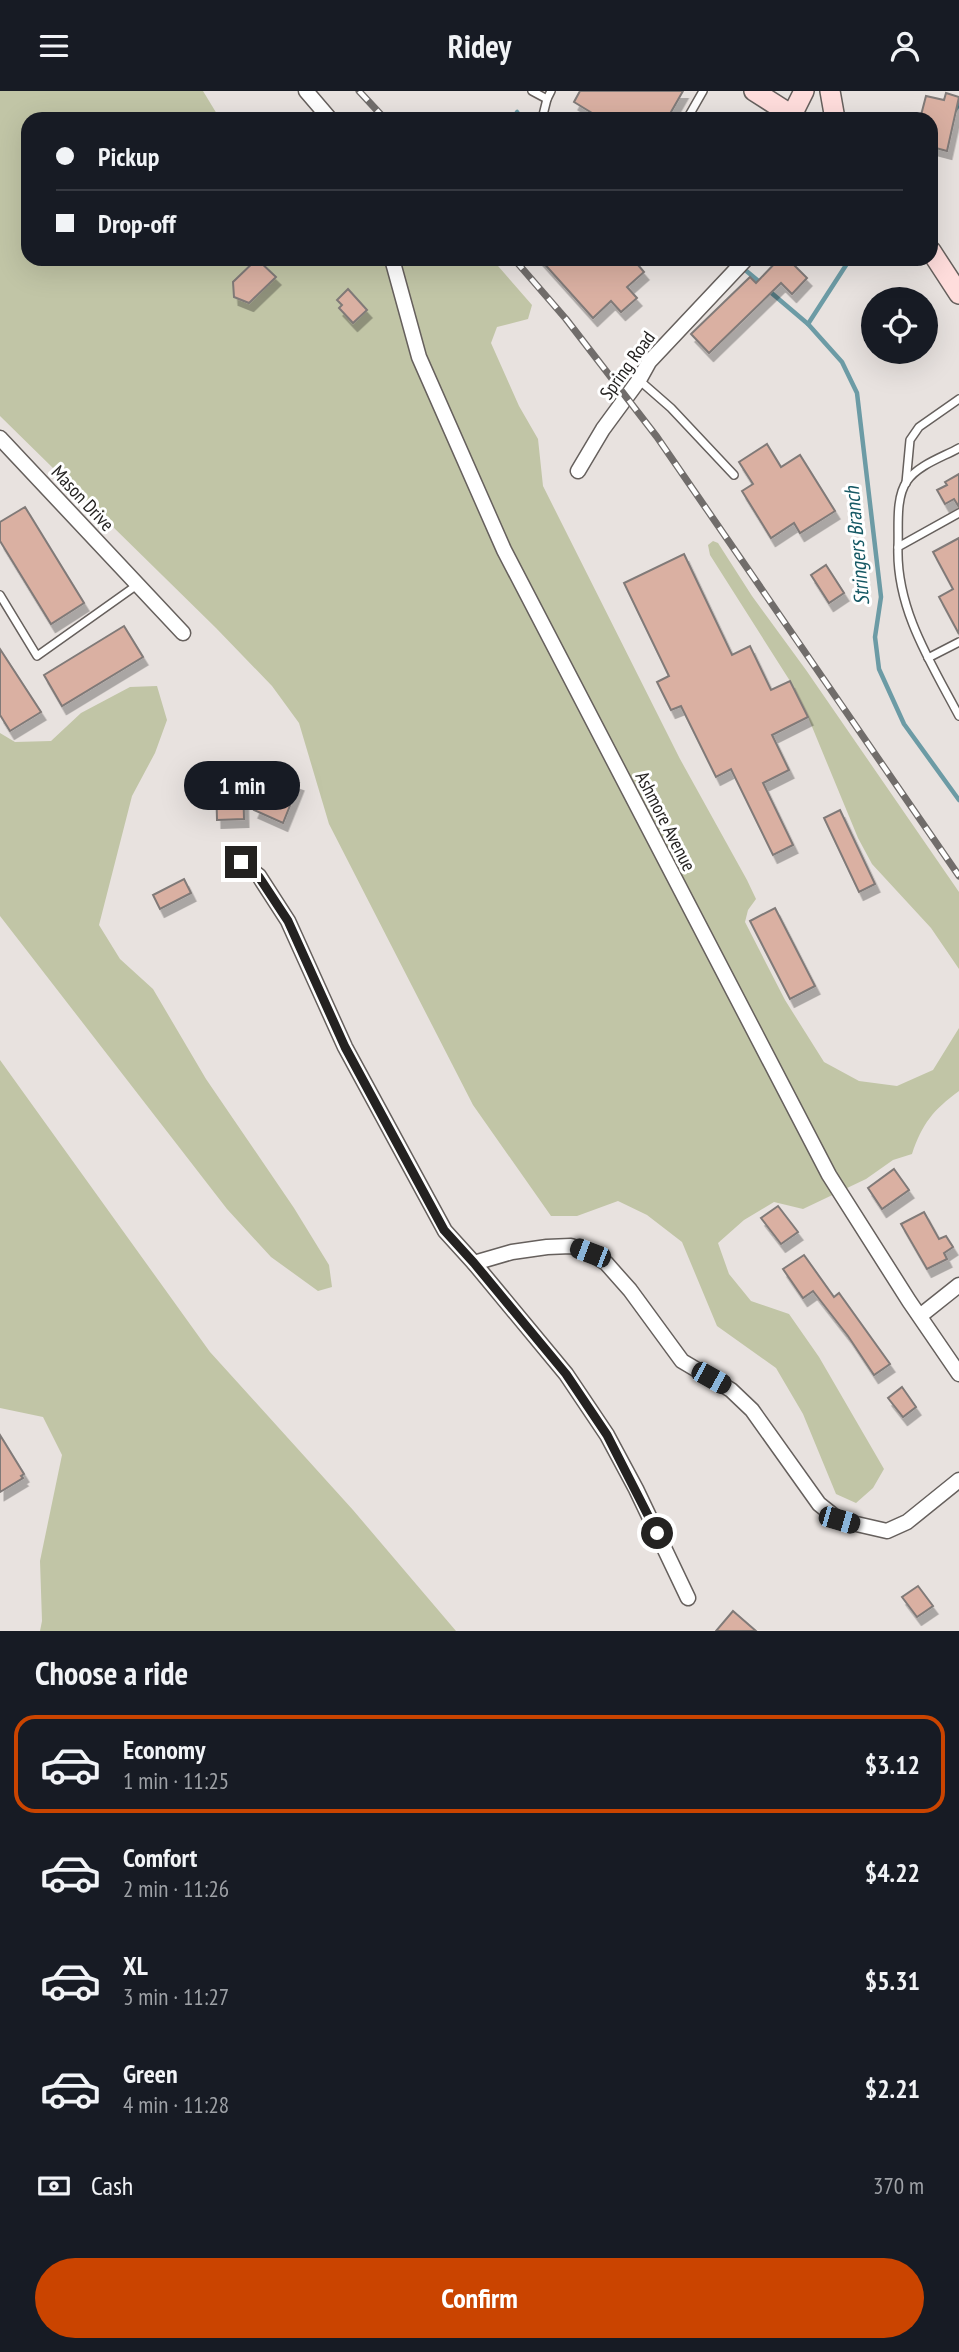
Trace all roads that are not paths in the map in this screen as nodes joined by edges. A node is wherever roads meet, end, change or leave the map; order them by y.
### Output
1 (306, 91) edge
2 (532, 91) edge
3 (551, 91) edge
4 (703, 91) edge
5 (754, 91) edge
6 (804, 91) edge
7 (830, 91) edge
8 (547, 99) junction
9 (324, 112) edge
10 (544, 112) edge
11 (691, 112) edge
12 (787, 112) edge
13 (797, 112) edge
14 (834, 112) edge
15 (938, 262) edge
16 (394, 266) edge
17 (739, 266) edge
18 (959, 294) edge
19 (639, 380) junction
20 (959, 399) edge
21 (0, 438) edge
22 (959, 448) edge
23 (578, 471) dead end
24 (734, 475) dead end
25 (906, 483) junction
26 (959, 513) edge
27 (898, 547) junction
28 (137, 585) junction
29 (0, 595) edge
30 (183, 633) dead end
31 (959, 642) edge
32 (928, 658) junction
33 (959, 716) edge
34 (241, 862) dead end
35 (474, 1263) junction
36 (959, 1285) edge
37 (920, 1316) junction
38 (959, 1374) edge
39 (959, 1480) edge
40 (688, 1598) dead end

1 - 9 street
2 - 8 lane
3 - 8 lane
4 - 11 lane
5 - 12 main road
6 - 13 main road
7 - 14 main road
8 - 10 lane
15 - 18 main road
16 - 37 street, Ashmore Avenue
17 - 19 street, Spring Road
19 - 23 street, Spring Road
19 - 24 lane
20 - 25 lane
21 - 28 street, Mason Drive
22 - 25 lane
25 - 27 lane
26 - 27 lane
27 - 32 lane
28 - 29 lane
28 - 30 street, Mason Drive
31 - 32 lane
32 - 33 lane
34 - 35 street
35 - 39 street
35 - 40 street
36 - 37 street
37 - 38 street, Ashmore Avenue

